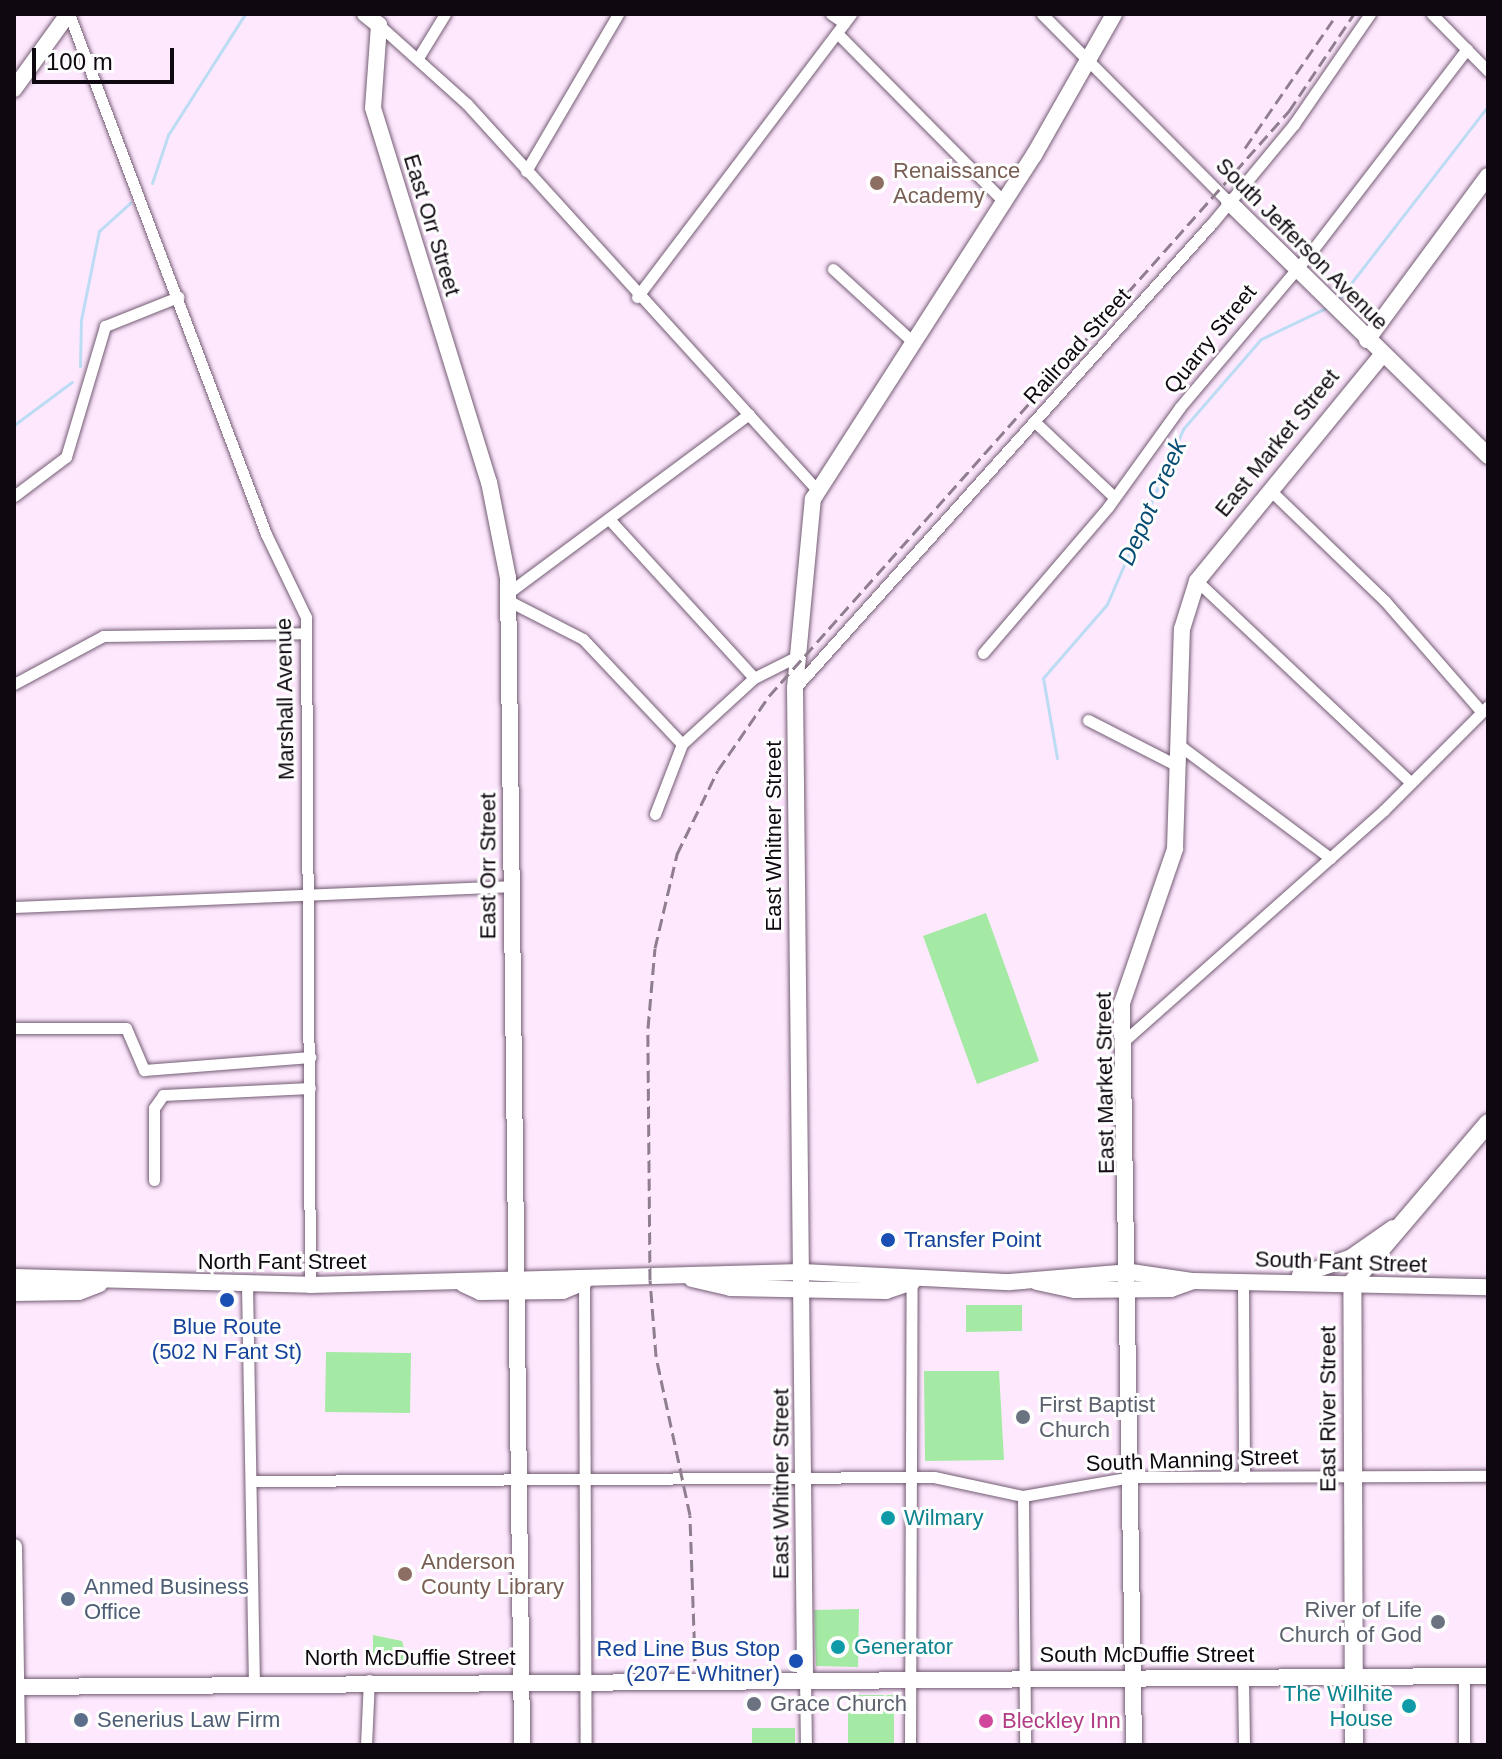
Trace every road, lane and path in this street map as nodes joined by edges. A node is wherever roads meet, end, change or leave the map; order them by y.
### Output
1 (68, 14) edge
2 (365, 14) edge
3 (445, 14) edge
4 (618, 14) edge
5 (831, 14) edge
6 (1042, 14) edge
7 (1114, 14) edge
8 (1370, 14) edge
9 (1432, 14) edge
10 (844, 23) edge
11 (379, 25) junction
12 (1467, 49) junction
13 (418, 58) junction
14 (1089, 59) junction
15 (1488, 71) edge
16 (14, 89) edge
17 (526, 171) junction
18 (1488, 176) edge
19 (1229, 202) junction
20 (1005, 203) junction
21 (833, 269) dead end
22 (1294, 270) junction
23 (178, 297) junction
24 (637, 297) junction
25 (1367, 340) junction
26 (914, 343) junction
27 (1382, 355) junction
28 (749, 414) junction
29 (1036, 423) junction
30 (1488, 456) edge
31 (1269, 489) junction
32 (818, 491) junction
33 (14, 496) edge
34 (1114, 497) junction
35 (609, 519) junction
36 (1197, 581) junction
37 (509, 597) junction
38 (306, 633) junction
39 (983, 653) dead end
40 (796, 657) junction
41 (754, 678) junction
42 (14, 684) edge
43 (795, 688) junction
44 (1485, 709) edge
45 (1088, 720) dead end
46 (682, 744) junction
47 (1179, 745) junction
48 (1178, 766) junction
49 (1411, 783) junction
50 (655, 814) dead end
51 (1330, 858) junction
52 (510, 886) junction
53 (306, 893) junction
54 (14, 907) edge
55 (14, 1028) edge
56 (1124, 1041) junction
57 (310, 1057) junction
58 (310, 1088) junction
59 (1488, 1123) edge
60 (154, 1180) dead end
61 (1404, 1220) junction
62 (802, 1272) junction
63 (1131, 1272) junction
64 (14, 1277) edge
65 (692, 1279) junction
66 (1278, 1279) junction
67 (1243, 1280) junction
68 (1035, 1281) junction
69 (1193, 1281) junction
70 (584, 1282) junction
71 (912, 1282) junction
72 (1352, 1283) junction
73 (100, 1284) junction
74 (513, 1284) junction
75 (247, 1285) junction
76 (310, 1285) junction
77 (1488, 1287) edge
78 (803, 1289) junction
79 (1131, 1290) junction
80 (14, 1293) edge
81 (1488, 1476) edge
82 (804, 1477) junction
83 (913, 1477) junction
84 (1132, 1477) junction
85 (1244, 1477) junction
86 (1352, 1477) junction
87 (585, 1478) junction
88 (251, 1481) junction
89 (518, 1481) junction
90 (1023, 1496) junction
91 (14, 1547) edge
92 (805, 1676) junction
93 (914, 1676) junction
94 (1024, 1676) junction
95 (1354, 1676) junction
96 (1464, 1676) junction
97 (1488, 1676) edge
98 (1133, 1677) junction
99 (585, 1678) junction
100 (1243, 1679) junction
101 (254, 1680) junction
102 (369, 1680) junction
103 (522, 1680) junction
104 (15, 1687) edge
105 (17, 1745) edge
106 (366, 1745) edge
107 (522, 1745) edge
108 (586, 1745) edge
109 (806, 1745) edge
110 (910, 1745) edge
111 (1025, 1745) edge
112 (1134, 1745) edge
113 (1244, 1745) edge
114 (1354, 1745) edge
115 (1464, 1745) edge

1 - 16 street
1 - 23 street, Marshall Avenue
2 - 11 street
3 - 13 street
4 - 17 street
5 - 10 street
6 - 14 street, South Jefferson Avenue
7 - 14 street, East Whitner Street
8 - 19 street, Railroad Street
9 - 12 street
10 - 20 street
10 - 24 street
11 - 13 street
11 - 37 street, East Orr Street
12 - 15 street
12 - 22 street, Quarry Street
13 - 17 street
14 - 19 street, South Jefferson Avenue
14 - 20 street, East Whitner Street
17 - 24 street
18 - 25 street
19 - 22 street, South Jefferson Avenue
19 - 29 street, Railroad Street
20 - 26 street, East Whitner Street
21 - 26 street
22 - 25 street, South Jefferson Avenue
22 - 34 street, Quarry Street
23 - 33 street
23 - 38 street, Marshall Avenue
24 - 28 street
25 - 27 street, South Jefferson Avenue
26 - 32 street, East Whitner Street
27 - 30 street, South Jefferson Avenue
27 - 31 street, East Market Street
28 - 32 street
28 - 35 street
29 - 34 street
29 - 43 street, Railroad Street
31 - 36 street, East Market Street
31 - 44 street
32 - 40 street, East Whitner Street
34 - 39 street, Quarry Street
35 - 37 street
35 - 41 street
36 - 47 street, East Market Street
36 - 49 street
37 - 46 street
37 - 52 street, East Orr Street
38 - 42 street
38 - 53 street, Marshall Avenue
40 - 41 street
40 - 43 street, East Whitner Street
41 - 46 street
43 - 62 street, East Whitner Street
44 - 49 street
45 - 48 street
46 - 50 street
47 - 48 street, East Market Street
47 - 51 street
48 - 56 street, East Market Street
49 - 51 street
51 - 56 street
52 - 53 street
52 - 74 street, East Orr Street
53 - 54 street
53 - 57 street, Marshall Avenue
55 - 57 street
56 - 63 street, East Market Street
57 - 58 street, Marshall Avenue
58 - 60 street
58 - 76 street, Marshall Avenue
59 - 61 main road
61 - 66 street
61 - 72 main road
62 - 65 street, North Fant Street
62 - 71 street, South Fant Street
62 - 78 street, East Whitner Street
63 - 68 street, South Fant Street
63 - 69 street, South Fant Street
63 - 79 street, East Market Street
64 - 73 street, North Fant Street
65 - 70 street, North Fant Street
65 - 78 street, North Fant Street
66 - 67 street, South Fant Street
66 - 72 street, South Fant Street
67 - 69 street, South Fant Street
67 - 85 street
68 - 71 street, South Fant Street
68 - 79 street, South Fant Street
69 - 79 street, South Fant Street
70 - 74 street, North Fant Street
70 - 87 street
71 - 78 street, South Fant Street
71 - 83 street
72 - 77 street, South Fant Street
72 - 86 main road, East River Street
73 - 75 street, North Fant Street
73 - 80 street, North Fant Street
74 - 76 street, North Fant Street
74 - 89 street, East Orr Street
75 - 76 street, North Fant Street
75 - 88 street
78 - 82 street, East Whitner Street
79 - 84 street, East Market Street
81 - 86 street, South Manning Street
82 - 83 street, South Manning Street
82 - 87 street, South Manning Street
82 - 92 street, East Whitner Street
83 - 90 street, South Manning Street
83 - 93 street
84 - 85 street, South Manning Street
84 - 90 street, South Manning Street
84 - 98 street, East Market Street
85 - 86 street, South Manning Street
86 - 95 main road, East River Street
87 - 89 street, South Manning Street
87 - 99 street
88 - 89 street, South Manning Street
88 - 101 street
89 - 103 street, East Orr Street
90 - 94 street
91 - 104 street
92 - 93 street, South McDuffie Street
92 - 99 street, North McDuffie Street
92 - 109 street, East Whitner Street
93 - 94 street, South McDuffie Street
93 - 110 street
94 - 98 street, South McDuffie Street
94 - 111 street
95 - 96 street, South McDuffie Street
95 - 100 street, South McDuffie Street
95 - 114 main road, East River Street
96 - 97 street, South McDuffie Street
96 - 115 street
98 - 100 street, South McDuffie Street
98 - 112 street, East Market Street
99 - 103 street, North McDuffie Street
99 - 108 street
100 - 113 street
101 - 102 street, North McDuffie Street
101 - 104 street, North McDuffie Street
102 - 103 street, North McDuffie Street
102 - 106 street
103 - 107 street, East Orr Street
104 - 105 street

